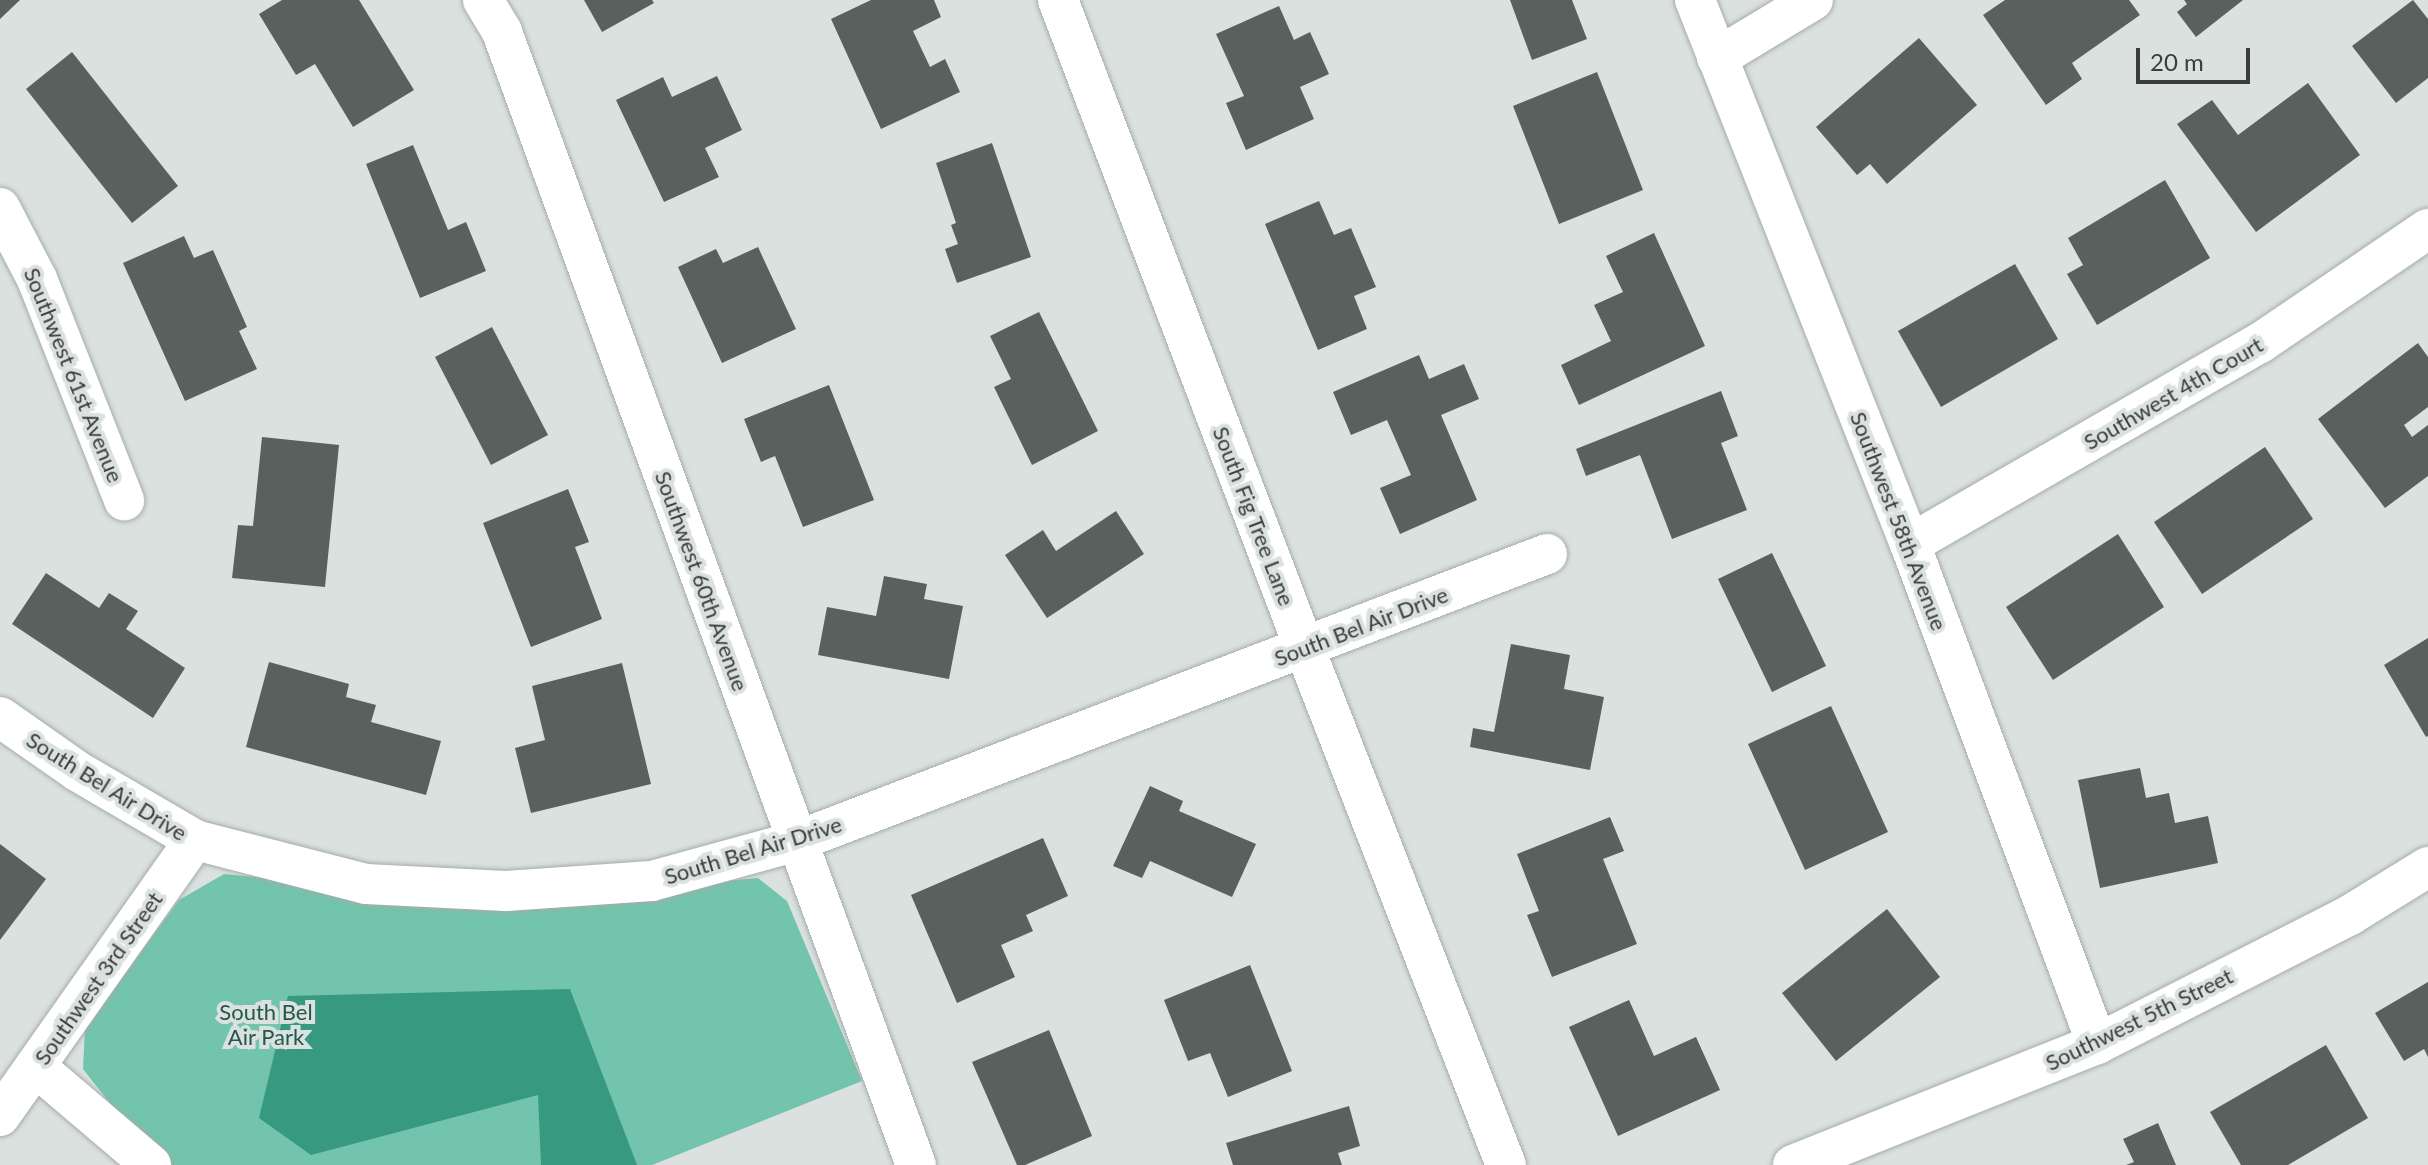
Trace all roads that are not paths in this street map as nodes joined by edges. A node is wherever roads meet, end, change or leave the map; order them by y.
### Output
1 (483, 0) edge
2 (1058, 0) edge
3 (1695, 0) edge
4 (1813, 0) edge
5 (1717, 58) junction
6 (0, 208) edge
7 (2428, 229) edge
8 (124, 500) dead end
9 (1910, 544) junction
10 (1547, 554) dead end
11 (1304, 647) junction
12 (0, 717) edge
13 (195, 840) junction
14 (797, 841) junction
15 (2428, 867) edge
16 (2097, 1044) junction
17 (36, 1067) junction
18 (0, 1116) edge
19 (151, 1165) edge
20 (916, 1165) edge
21 (1506, 1165) edge
22 (1793, 1165) edge

1 - 14 street, Southwest 60th Avenue
2 - 11 street, South Fig Tree Lane
3 - 5 street, Southwest 58th Avenue
4 - 5 street
5 - 9 street, Southwest 58th Avenue
6 - 8 street, Southwest 61st Avenue
7 - 9 street, Southwest 4th Court
9 - 16 street, Southwest 58th Avenue
10 - 11 street, South Bel Air Drive
11 - 14 street, South Bel Air Drive
11 - 21 street, South Fig Tree Lane
12 - 13 street, South Bel Air Drive
13 - 14 street, South Bel Air Drive
13 - 17 street, Southwest 3rd Street
14 - 20 street, Southwest 60th Avenue
15 - 16 street, Southwest 5th Street
16 - 22 street, Southwest 5th Street
17 - 18 street, Southwest 3rd Street
17 - 19 street

